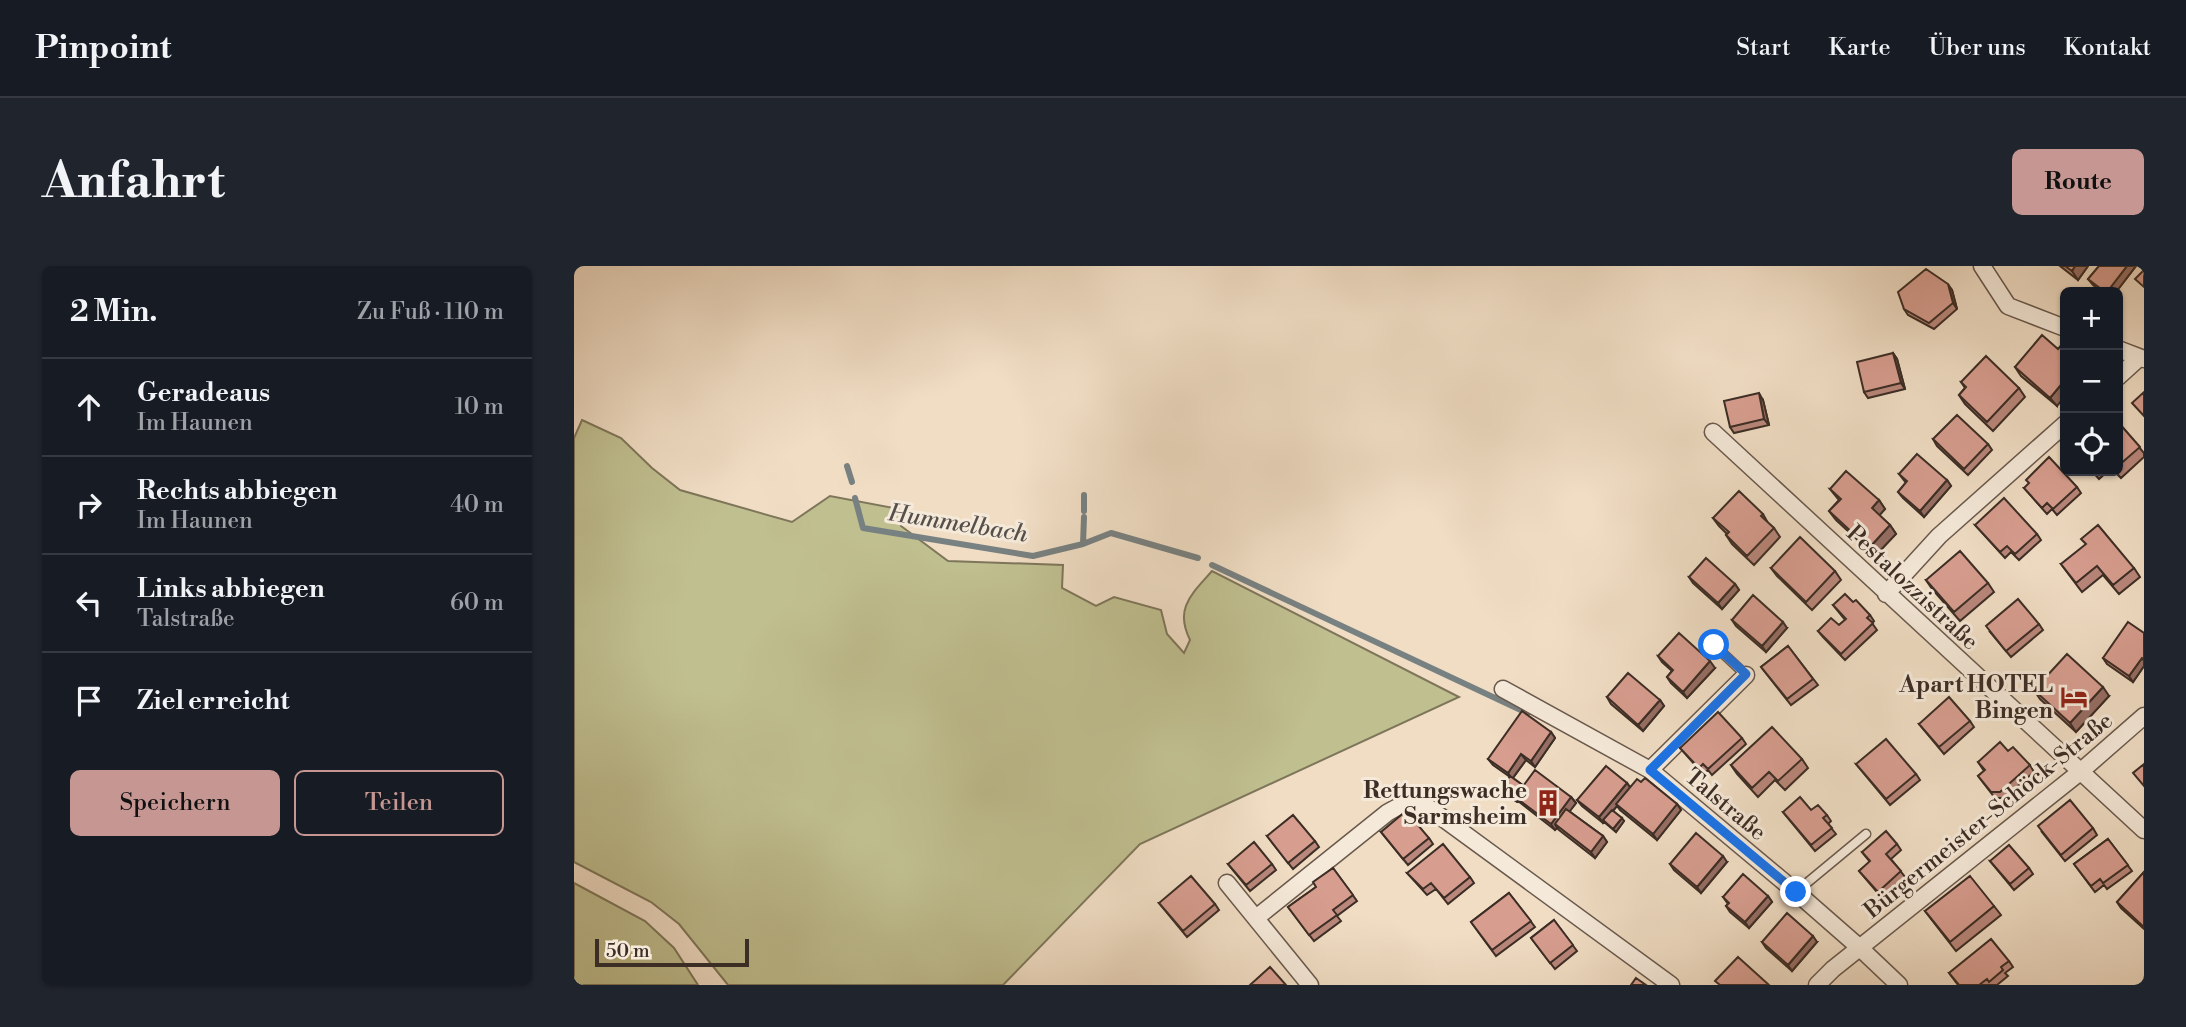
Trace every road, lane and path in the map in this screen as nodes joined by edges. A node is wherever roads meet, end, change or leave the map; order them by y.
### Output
1 (1982, 266) edge
2 (2060, 326) edge
3 (2121, 350) edge
4 (2142, 358) edge
5 (2123, 373) edge
6 (2060, 428) edge
7 (1713, 432) dead end
8 (1886, 594) junction
9 (1714, 645) dead end
10 (1746, 674) joint
11 (1503, 689) dead end
12 (2144, 716) edge
13 (1650, 770) junction
14 (2080, 772) junction
15 (2144, 830) edge
16 (1867, 834) dead end
17 (1227, 883) dead end
18 (1796, 892) junction
19 (1256, 918) junction
20 (1860, 948) junction
21 (1310, 985) edge
22 (1671, 985) edge
23 (1817, 985) edge
24 (1899, 985) edge

1 - 2 street
3 - 4 street
4 - 5 street
6 - 8 street
7 - 8 street, Pestalozzistraße
8 - 14 street, Pestalozzistraße
9 - 10 lane
10 - 13 street
11 - 13 street, Talstraße
12 - 14 street, Bürgermeister-Schöck-Straße
13 - 18 street, Talstraße
14 - 15 street, Pestalozzistraße
14 - 20 street, Bürgermeister-Schöck-Straße
16 - 18 lane
17 - 19 street
18 - 20 street, Talstraße
19 - 21 street
19 - 22 street
20 - 23 street, Bürgermeister-Schöck-Straße
20 - 24 street, Talstraße

